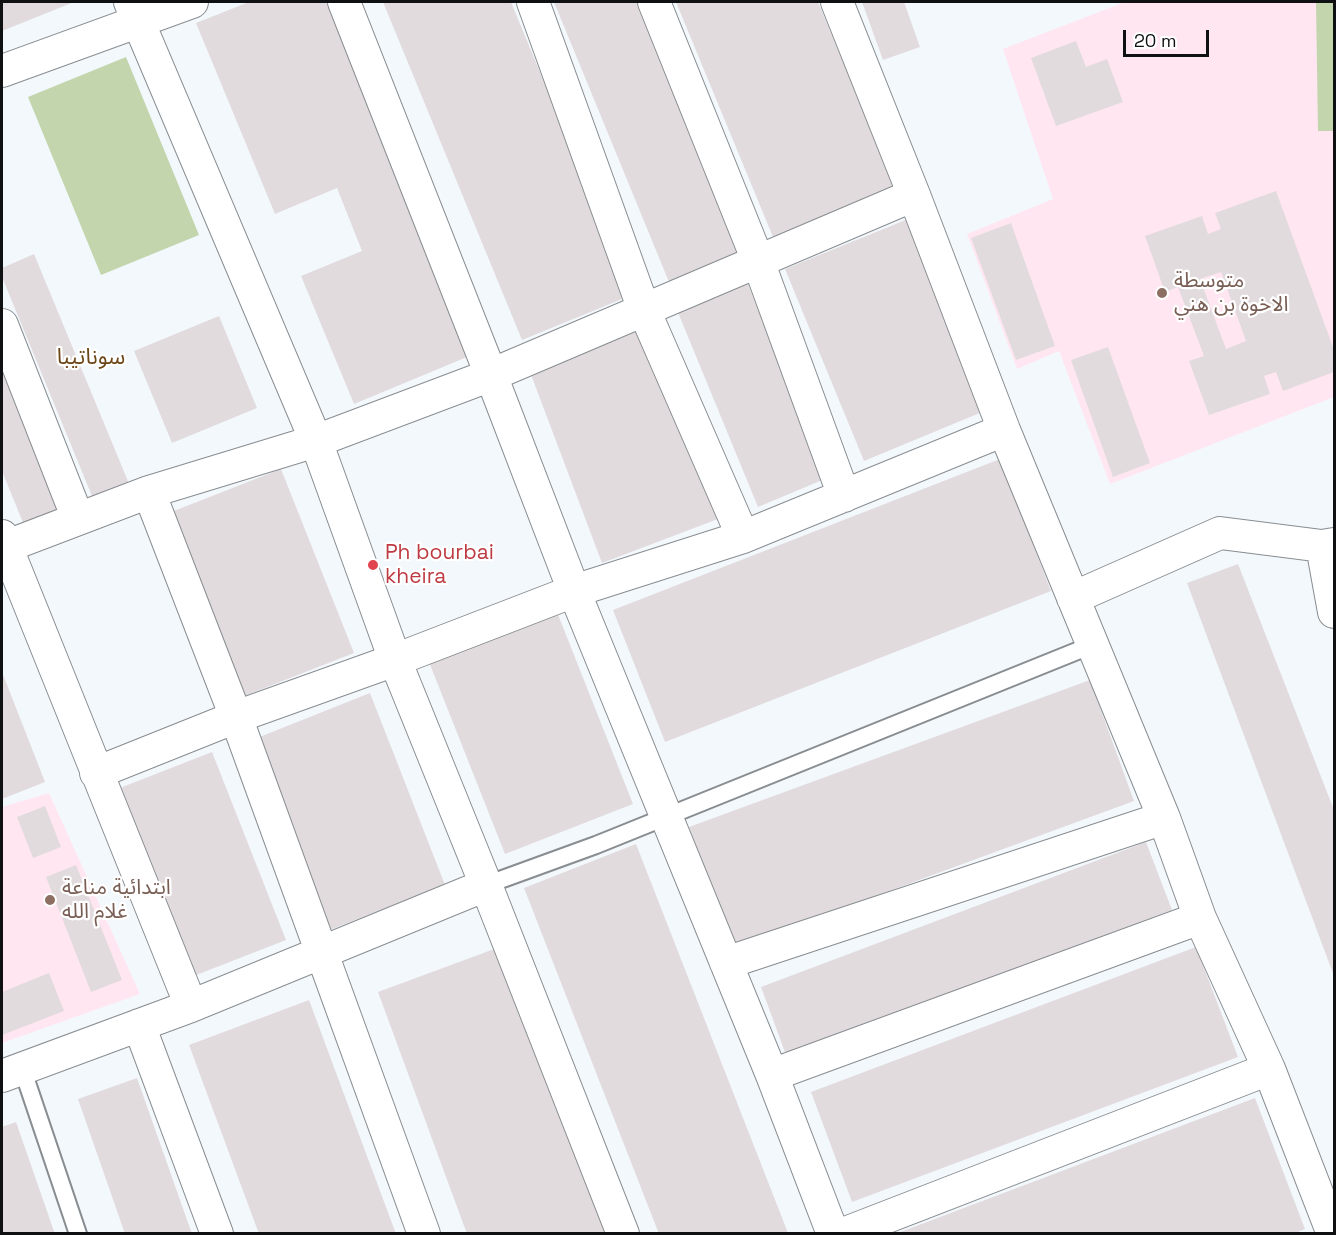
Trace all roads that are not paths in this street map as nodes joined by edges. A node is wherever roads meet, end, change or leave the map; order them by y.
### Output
1 (192, 2) edge
2 (344, 2) edge
3 (533, 2) edge
4 (654, 2) edge
5 (837, 2) edge
6 (134, 11) edge
7 (2, 71) edge
8 (914, 195) junction
9 (758, 261) junction
10 (644, 310) junction
11 (2, 325) edge
12 (491, 375) junction
13 (1004, 430) junction
14 (316, 441) junction
15 (149, 492) junction
16 (844, 496) junction
17 (78, 519) junction
18 (743, 537) junction
19 (3, 544) edge
20 (1328, 545) edge
21 (574, 591) junction
22 (1073, 598) junction
23 (1335, 612) edge
24 (1092, 645) junction
25 (395, 660) junction
26 (236, 717) junction
27 (96, 773) junction
28 (666, 817) junction
29 (1164, 818) junction
30 (486, 885) junction
31 (1200, 918) junction
32 (322, 952) junction
33 (726, 963) junction
34 (191, 1006) junction
35 (139, 1025) junction
36 (1269, 1069) junction
37 (12, 1072) edge
38 (772, 1075) junction
39 (1329, 1232) edge
40 (78, 1233) edge
41 (217, 1233) edge
42 (424, 1233) edge
43 (623, 1233) edge
44 (833, 1233) edge
45 (843, 1233) edge

1 - 6 street
2 - 12 street
3 - 10 street
4 - 9 street
5 - 8 street
6 - 7 street
6 - 14 street
8 - 9 street
8 - 13 street
9 - 10 street
9 - 16 street
10 - 12 street
10 - 18 street
11 - 17 street
12 - 14 street
12 - 21 street
13 - 16 street
13 - 22 street
14 - 15 street
14 - 25 street
15 - 17 street
15 - 26 street
16 - 18 street
17 - 19 street
18 - 21 street
19 - 27 street
20 - 22 street
20 - 23 street
21 - 25 street
21 - 28 street
22 - 24 street
24 - 28 lane
24 - 29 street
25 - 26 street
25 - 30 street
26 - 27 street
26 - 32 street
27 - 34 street
28 - 30 lane
28 - 33 street
29 - 31 street
29 - 33 street
30 - 32 street
30 - 43 street
31 - 36 street
31 - 38 street
32 - 34 street
32 - 42 street
33 - 38 street
34 - 35 street
35 - 37 street
35 - 41 street
36 - 39 street
36 - 45 street
37 - 40 lane
38 - 44 street

